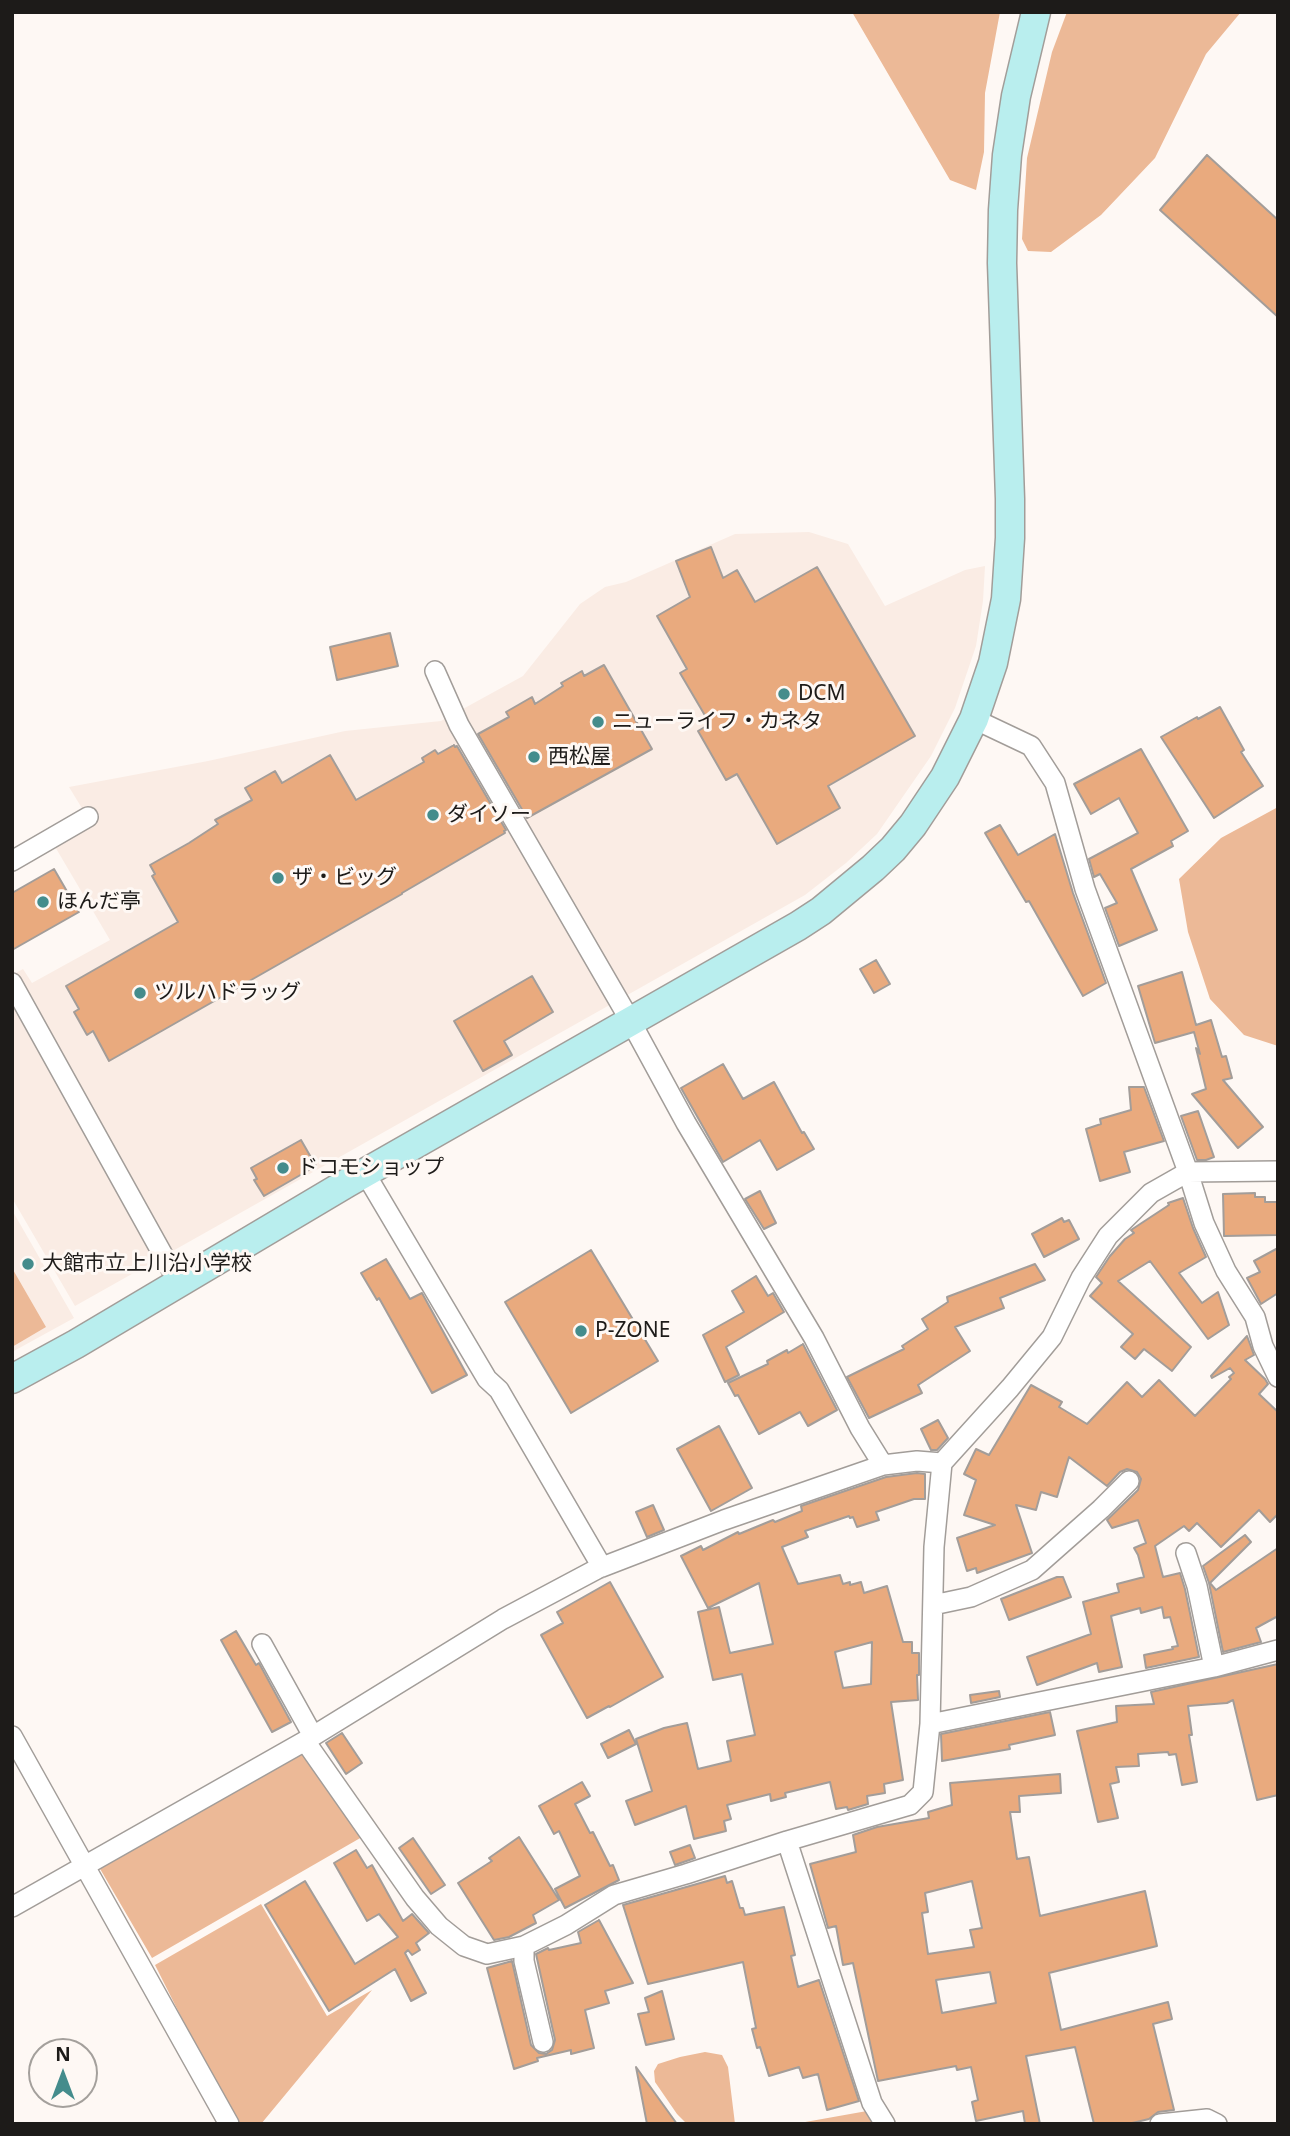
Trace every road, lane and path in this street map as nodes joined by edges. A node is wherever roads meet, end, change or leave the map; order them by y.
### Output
1 (1036, 12) edge
2 (435, 671) dead end
3 (974, 719) junction
4 (88, 817) dead end
5 (12, 861) edge
6 (12, 983) edge
7 (631, 1022) junction
8 (1278, 1171) edge
9 (1188, 1172) junction
10 (365, 1173) junction
11 (178, 1282) junction
12 (1278, 1377) edge
13 (12, 1379) edge
14 (942, 1463) junction
15 (883, 1465) junction
16 (1129, 1481) dead end
17 (1186, 1553) dead end
18 (602, 1567) junction
19 (933, 1605) junction
20 (262, 1644) dead end
21 (1278, 1650) edge
22 (1214, 1667) junction
23 (930, 1724) junction
24 (12, 1736) edge
25 (309, 1738) junction
26 (787, 1840) junction
27 (86, 1866) junction
28 (12, 1907) edge
29 (524, 1946) junction
30 (543, 2042) dead end
31 (229, 2124) edge
32 (885, 2124) edge
33 (1160, 2124) edge
34 (1217, 2124) edge

1 - 3 street
2 - 7 street
3 - 7 street
3 - 9 street
4 - 5 street
6 - 11 street
7 - 10 street
7 - 15 street
8 - 9 street
9 - 12 street
9 - 14 street
10 - 11 street
10 - 18 street
11 - 13 street
14 - 15 street
14 - 19 street
15 - 18 street
16 - 19 street
17 - 22 street
18 - 25 street
19 - 23 street
20 - 25 street
21 - 22 street
22 - 23 street
23 - 26 street
24 - 27 street
25 - 27 street
25 - 29 street
26 - 29 street
26 - 32 street
27 - 28 street
27 - 31 street
29 - 30 street
33 - 34 street

